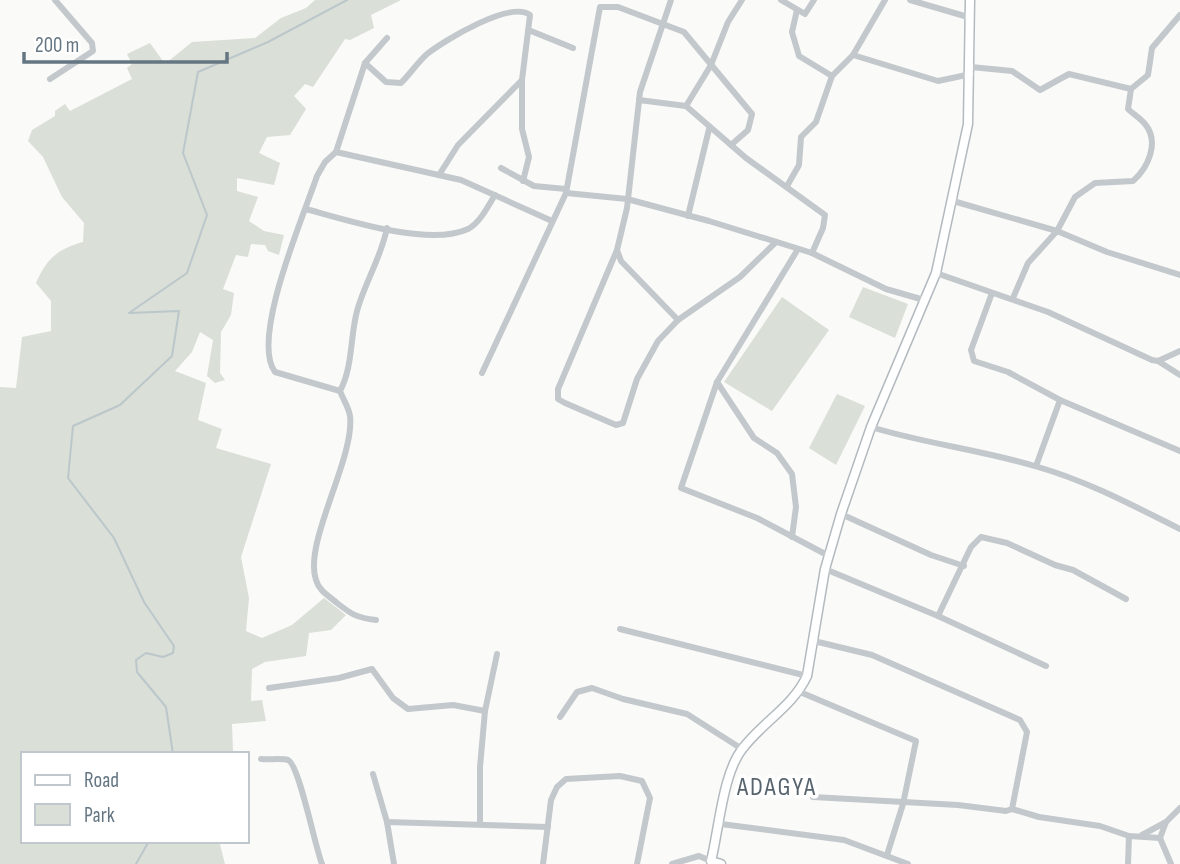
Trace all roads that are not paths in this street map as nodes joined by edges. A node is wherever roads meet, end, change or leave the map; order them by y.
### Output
1 (55, 0) edge
2 (671, 0) edge
3 (741, 0) edge
4 (780, 0) edge
5 (814, 0) edge
6 (885, 0) edge
7 (910, 0) edge
8 (970, 0) edge
9 (599, 4) edge
10 (797, 10) junction
11 (1180, 16) edge
12 (968, 17) junction
13 (662, 21) junction
14 (531, 31) junction
15 (387, 38) dead end
16 (573, 48) dead end
17 (853, 55) junction
18 (365, 63) junction
19 (711, 65) junction
20 (971, 71) junction
21 (832, 76) junction
22 (50, 79) dead end
23 (522, 80) junction
24 (1132, 89) junction
25 (639, 100) junction
26 (686, 106) junction
27 (709, 129) junction
28 (731, 145) junction
29 (336, 152) junction
30 (501, 168) dead end
31 (439, 175) junction
32 (523, 181) junction
33 (787, 186) junction
34 (566, 191) junction
35 (495, 195) junction
36 (627, 199) junction
37 (953, 201) junction
38 (306, 209) junction
39 (688, 216) junction
40 (552, 221) junction
41 (387, 228) junction
42 (1057, 231) junction
43 (776, 242) junction
44 (798, 249) junction
45 (617, 250) junction
46 (811, 253) junction
47 (936, 273) junction
48 (1180, 275) edge
49 (992, 293) junction
50 (1013, 298) junction
51 (924, 300) junction
52 (678, 320) junction
53 (1180, 351) edge
54 (1158, 361) junction
55 (482, 373) dead end
56 (1180, 375) edge
57 (717, 382) junction
58 (341, 391) junction
59 (1060, 400) junction
60 (871, 427) junction
61 (1180, 451) edge
62 (1036, 466) junction
63 (841, 514) junction
64 (1180, 529) edge
65 (792, 537) junction
66 (829, 556) junction
67 (964, 566) junction
68 (825, 569) junction
69 (1126, 599) dead end
70 (939, 616) junction
71 (376, 620) dead end
72 (620, 629) dead end
73 (814, 640) junction
74 (496, 654) dead end
75 (1046, 666) dead end
76 (807, 676) junction
77 (269, 688) dead end
78 (800, 692) junction
79 (485, 711) junction
80 (560, 717) dead end
81 (742, 748) junction
82 (261, 759) dead end
83 (373, 774) dead end
84 (813, 796) dead end
85 (903, 804) junction
86 (1180, 808) edge
87 (1012, 809) junction
88 (387, 822) junction
89 (480, 822) junction
90 (1166, 822) junction
91 (721, 824) junction
92 (548, 827) junction
93 (1129, 836) junction
94 (1140, 836) junction
95 (1160, 838) junction
96 (887, 855) junction
97 (718, 863) edge
98 (321, 864) edge
99 (394, 864) edge
100 (543, 864) edge
101 (637, 864) edge
102 (672, 864) edge
103 (908, 864) edge
104 (1128, 864) edge
105 (1171, 864) edge

1 - 22 street
2 - 13 street
3 - 19 street
4 - 10 street
5 - 10 street
6 - 17 street
7 - 12 street
8 - 12 street
9 - 13 street
9 - 34 street
10 - 21 street
11 - 24 street
12 - 20 street
13 - 19 street
13 - 25 street
14 - 16 street
14 - 18 street
14 - 23 street
15 - 18 street
17 - 20 street
17 - 21 street
18 - 29 street
19 - 26 street
19 - 28 street
20 - 24 street
20 - 37 street
21 - 33 street
23 - 31 street
23 - 32 street
24 - 42 street
25 - 26 street
25 - 36 street
26 - 27 street
27 - 28 street
27 - 39 street
28 - 33 street
29 - 31 street
29 - 38 street
30 - 32 street
31 - 35 street
32 - 34 street
33 - 46 street
34 - 36 street
34 - 40 street
35 - 40 street
35 - 41 street
36 - 39 street
36 - 45 street
37 - 42 street
37 - 47 street
38 - 41 street
38 - 58 street
39 - 43 street
40 - 55 street
41 - 58 street
42 - 48 street
42 - 50 street
43 - 44 street
43 - 52 street
44 - 46 street
44 - 57 street
45 - 52 street
45 - 52 street
46 - 51 street
47 - 49 street
47 - 51 street
49 - 50 street
49 - 59 street
50 - 54 street
51 - 60 street
53 - 54 street
54 - 56 street
57 - 65 street
57 - 65 street
58 - 71 street
59 - 61 street
59 - 62 street
60 - 62 street
60 - 63 street
62 - 64 street
63 - 66 street
63 - 67 street
65 - 66 street
66 - 68 street
67 - 69 street
67 - 70 street
68 - 70 street
68 - 73 street
70 - 75 street
72 - 76 street
73 - 76 street
73 - 87 street
74 - 79 street
76 - 78 street
77 - 79 street
78 - 81 street
78 - 85 street
79 - 89 street
80 - 81 street
81 - 91 street
82 - 98 street
83 - 88 street
84 - 85 street
85 - 87 street
85 - 96 street
86 - 90 street
87 - 93 street
88 - 89 street
88 - 99 street
89 - 92 street
90 - 94 street
90 - 95 street
91 - 96 street
91 - 97 street
92 - 100 street
92 - 101 street
93 - 94 street
93 - 104 street
94 - 95 street
95 - 105 street
96 - 103 street
97 - 102 street

